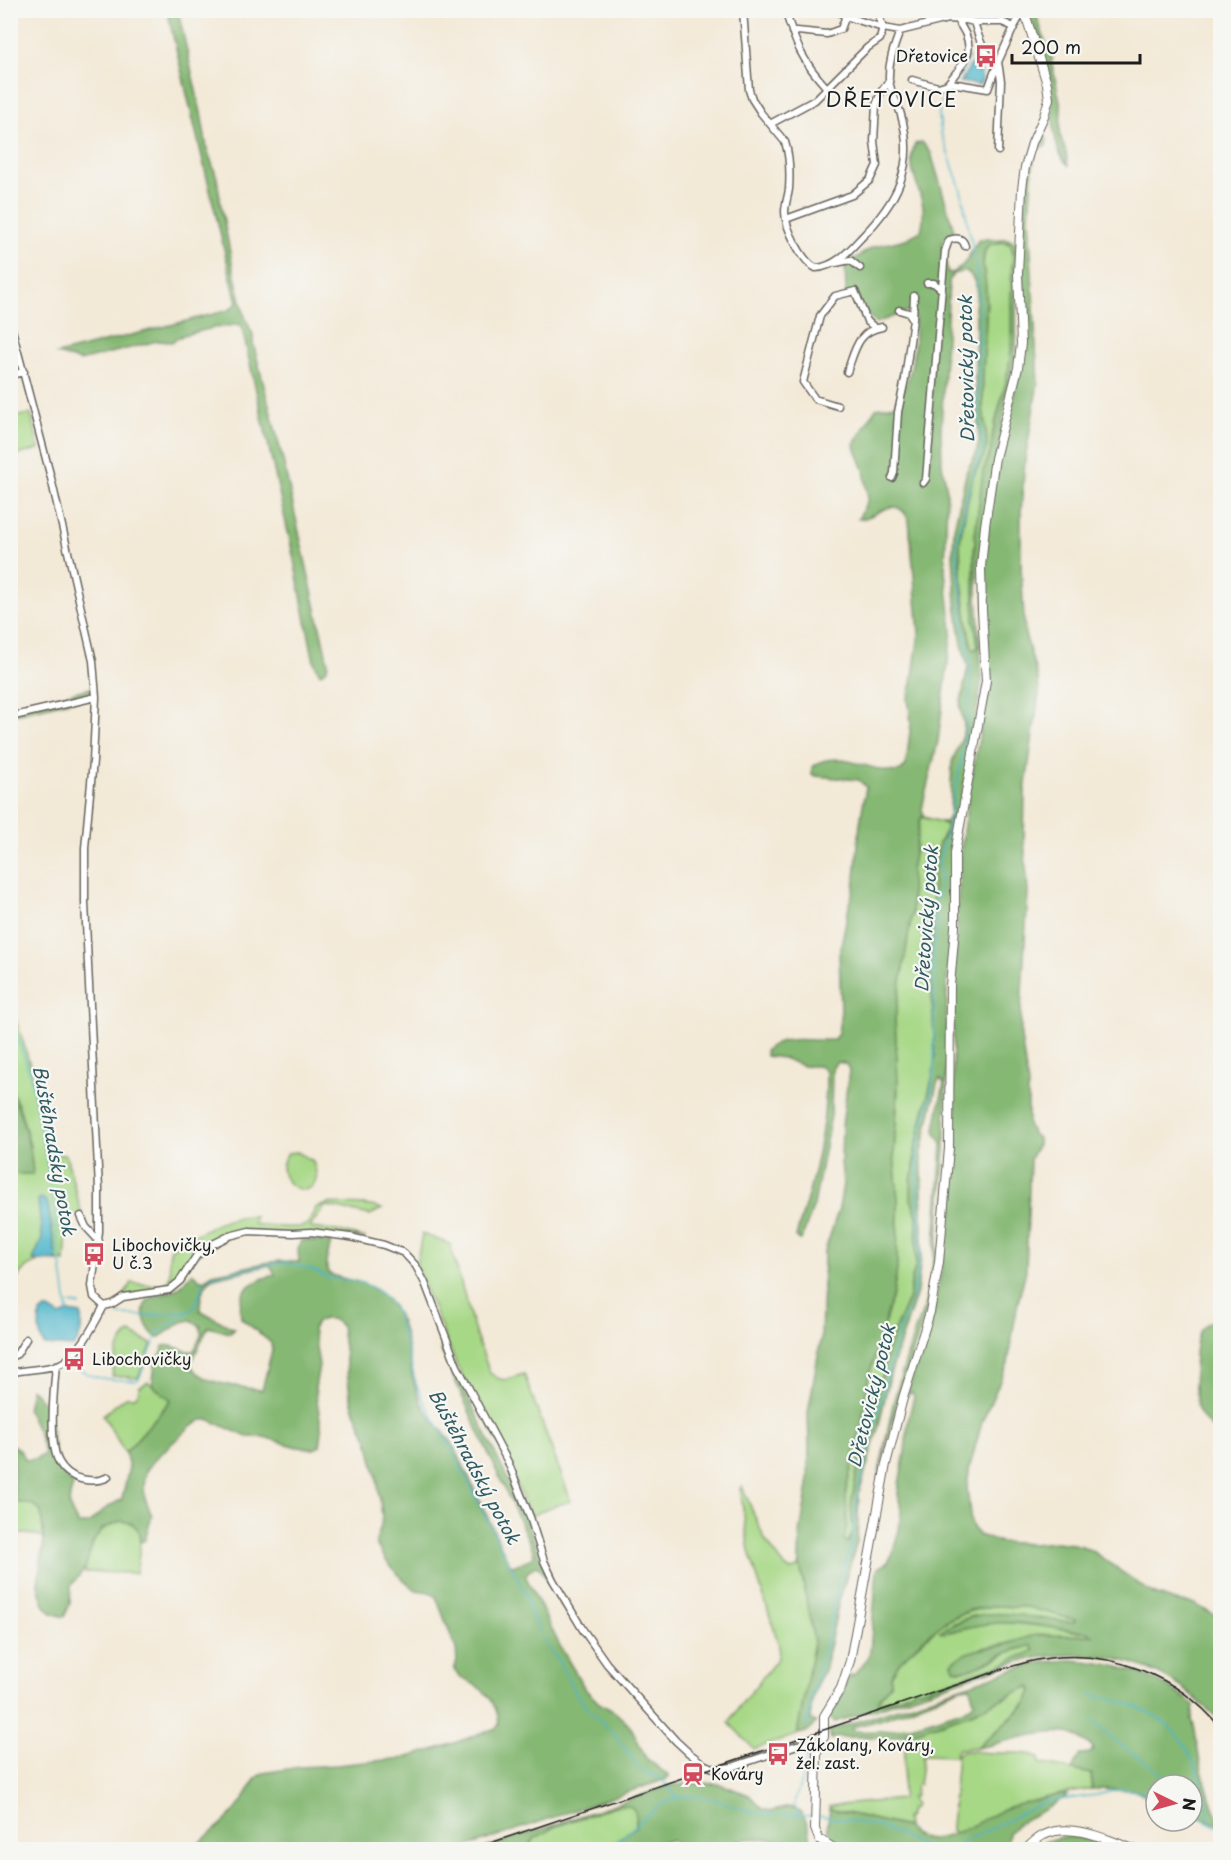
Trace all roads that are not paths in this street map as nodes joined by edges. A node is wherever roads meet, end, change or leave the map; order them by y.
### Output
1 (743, 10) edge
2 (784, 10) edge
3 (836, 10) edge
4 (877, 10) edge
5 (1024, 11) edge
6 (847, 13) edge
7 (961, 19) junction
8 (974, 22) junction
9 (1014, 27) junction
10 (883, 28) junction
11 (900, 31) junction
12 (792, 32) junction
13 (998, 62) junction
14 (912, 80) dead end
15 (889, 81) junction
16 (947, 84) junction
17 (827, 88) junction
18 (988, 89) junction
19 (1000, 90) junction
20 (770, 124) junction
21 (998, 151) dead end
22 (786, 219) junction
23 (965, 246) dead end
24 (826, 266) junction
25 (860, 268) dead end
26 (927, 283) dead end
27 (942, 290) junction
28 (914, 296) dead end
29 (899, 310) dead end
30 (913, 319) junction
31 (10, 322) edge
32 (24, 372) junction
33 (847, 372) dead end
34 (10, 375) edge
35 (838, 406) dead end
36 (892, 478) dead end
37 (923, 483) dead end
38 (96, 697) junction
39 (10, 717) edge
40 (81, 1216) dead end
41 (99, 1241) junction
42 (104, 1306) junction
43 (26, 1339) dead end
44 (10, 1357) edge
45 (56, 1365) junction
46 (10, 1372) edge
47 (108, 1477) dead end
48 (818, 1746) junction
49 (837, 1850) edge
50 (1025, 1850) edge
51 (1136, 1850) edge

1 - 20 street
2 - 12 street
3 - 6 street
4 - 10 street
5 - 9 street
5 - 48 main road
6 - 10 street
6 - 12 street
7 - 8 street
7 - 11 street
7 - 16 street
8 - 9 street
8 - 13 street
9 - 13 street
10 - 11 street
10 - 17 street
11 - 15 street
12 - 17 street
13 - 18 street
13 - 19 street
14 - 16 street
15 - 22 street
15 - 24 street
16 - 18 street
17 - 20 street
18 - 19 street
19 - 21 street
20 - 22 street
22 - 24 street
23 - 27 street
24 - 25 street
26 - 27 street
27 - 37 street
28 - 30 street
29 - 30 street
30 - 36 street
31 - 32 street
32 - 34 street
32 - 38 street
33 - 35 street
38 - 39 street
38 - 41 street
40 - 41 street
41 - 42 street
42 - 45 street
42 - 48 street
43 - 44 street
45 - 46 street
45 - 47 street
48 - 49 main road
50 - 51 main road

